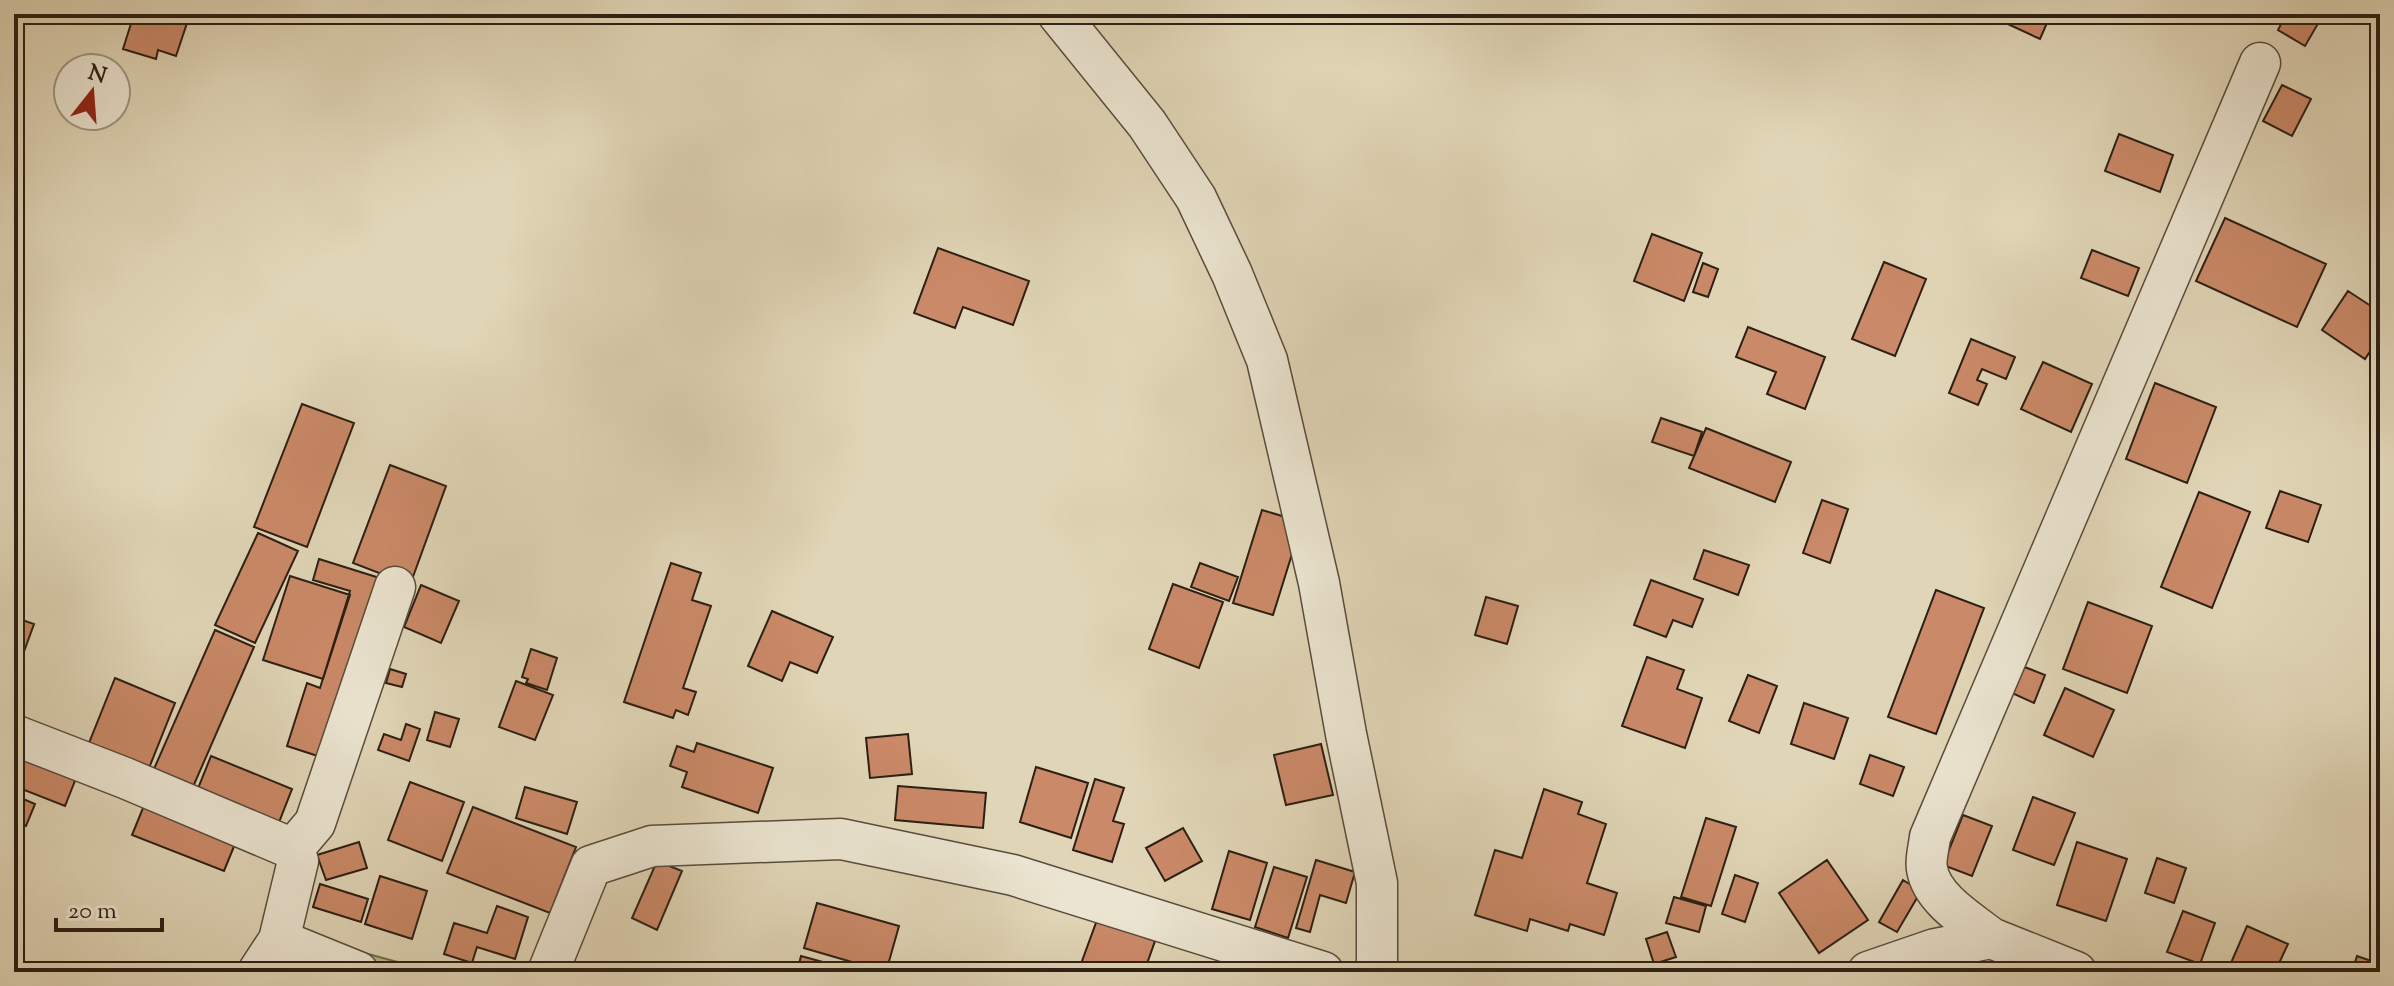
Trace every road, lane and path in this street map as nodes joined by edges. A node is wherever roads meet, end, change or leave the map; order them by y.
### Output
1 (1058, 14) edge
2 (2260, 63) dead end
3 (395, 587) dead end
4 (14, 735) edge
5 (293, 849) junction
6 (1991, 938) junction
7 (269, 956) edge
8 (1887, 969) edge
9 (358, 972) edge
10 (548, 972) edge
11 (1323, 972) edge
12 (1377, 972) edge
13 (2076, 972) edge

1 - 12 street
2 - 6 street
3 - 5 street
4 - 5 street
5 - 7 street
6 - 8 street
6 - 13 street
7 - 9 street
10 - 11 street

